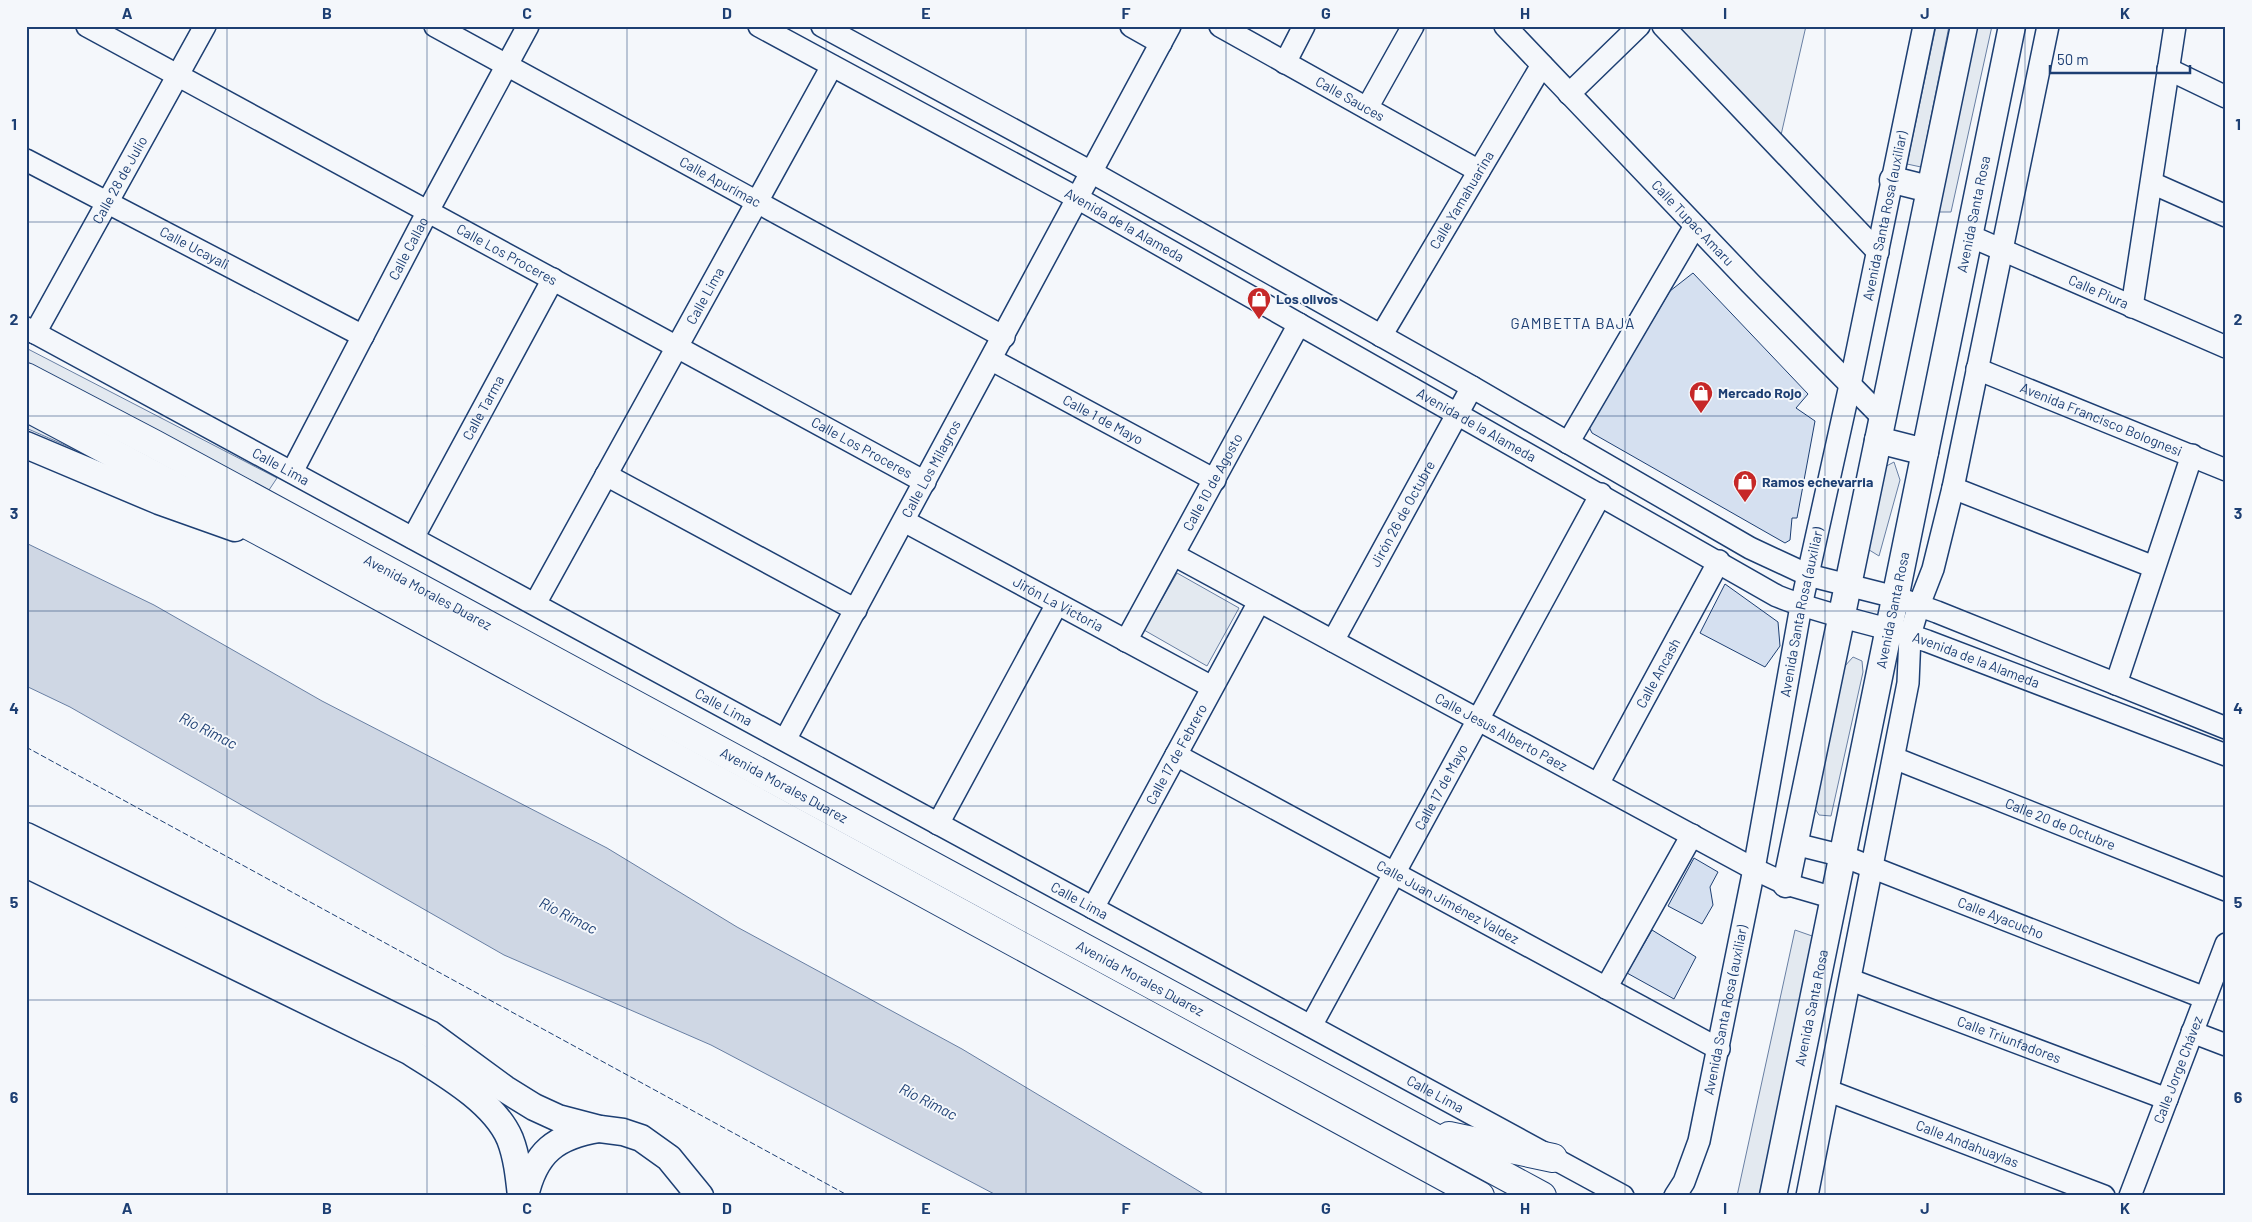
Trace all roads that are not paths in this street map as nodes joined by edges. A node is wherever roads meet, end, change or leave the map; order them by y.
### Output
1 (87, 26) edge
2 (205, 26) edge
3 (435, 26) edge
4 (528, 26) edge
5 (758, 26) edge
6 (822, 26) edge
7 (1131, 26) edge
8 (1220, 26) edge
9 (1304, 26) edge
10 (1413, 26) edge
11 (1505, 26) edge
12 (1638, 26) edge
13 (1662, 26) edge
14 (1924, 26) edge
15 (1964, 26) edge
16 (2012, 26) edge
17 (2048, 26) edge
18 (2175, 26) edge
19 (844, 31) edge
20 (1166, 35) edge
21 (1285, 62) junction
22 (507, 66) junction
23 (832, 66) junction
24 (1542, 66) junction
25 (2168, 70) junction
26 (178, 76) junction
27 (1569, 94) junction
28 (2226, 97) edge
29 (1367, 108) junction
30 (26, 160) edge
31 (1479, 171) junction
32 (1093, 173) junction
33 (1893, 180) junction
34 (2152, 183) junction
35 (1929, 189) junction
36 (1079, 199) junction
37 (107, 202) junction
38 (756, 202) junction
39 (428, 211) junction
40 (2226, 216) edge
41 (1695, 226) junction
42 (1970, 236) junction
43 (2002, 251) junction
44 (1878, 252) junction
45 (553, 279) junction
46 (2132, 307) junction
47 (1299, 324) junction
48 (31, 330) edge
49 (363, 336) junction
50 (1381, 336) junction
51 (1004, 337) junction
52 (677, 346) junction
53 (2226, 347) edge
54 (992, 360) junction
55 (1977, 369) junction
56 (26, 377) edge
57 (1850, 385) junction
58 (1472, 386) junction
59 (26, 407) edge
60 (1457, 413) junction
61 (1880, 429) junction
62 (1568, 443) junction
63 (26, 445) edge
64 (1925, 452) junction
65 (2192, 455) junction
66 (2226, 470) edge
67 (292, 472) junction
68 (606, 475) junction
69 (1215, 480) junction
70 (925, 482) junction
71 (1953, 488) junction
72 (1601, 494) junction
73 (904, 521) junction
74 (413, 538) junction
75 (291, 548) junction
76 (1174, 555) junction
77 (1719, 561) junction
78 (2154, 567) junction
79 (1808, 575) junction
80 (1847, 585) junction
81 (1907, 601) junction
82 (1259, 602) junction
83 (535, 604) junction
84 (1057, 604) junction
85 (1801, 606) junction
86 (856, 610) junction
87 (1841, 617) junction
88 (1899, 632) junction
89 (1126, 641) junction
90 (1333, 641) junction
91 (2116, 684) junction
92 (1212, 687) junction
93 (1478, 720) junction
94 (2219, 725) edge
95 (785, 740) junction
96 (2202, 746) junction
97 (1176, 755) junction
98 (2226, 755) edge
99 (1894, 758) junction
100 (1598, 784) junction
101 (938, 824) junction
102 (1692, 835) junction
103 (26, 836) edge
104 (1795, 844) junction
105 (1843, 856) junction
106 (26, 864) edge
107 (1870, 867) junction
108 (1754, 869) junction
109 (1395, 874) junction
110 (1786, 884) junction
111 (2226, 890) edge
112 (1834, 898) junction
113 (1093, 908) junction
114 (2226, 944) edge
115 (1851, 980) junction
116 (1606, 988) junction
117 (2205, 998) junction
118 (1312, 1026) junction
119 (2192, 1032) junction
120 (2226, 1045) edge
121 (1719, 1048) junction
122 (1830, 1091) junction
123 (2167, 1099) junction
124 (600, 1129) junction
125 (1420, 1130) junction
126 (1553, 1158) junction
127 (523, 1196) edge
128 (700, 1196) edge
129 (1480, 1196) edge
130 (1542, 1196) edge
131 (1623, 1196) edge
132 (1675, 1196) edge
133 (1773, 1196) edge
134 (1807, 1196) edge
135 (2104, 1196) edge
136 (2130, 1196) edge

1 - 26 street, Calle Los Proceres
2 - 26 street, Calle 28 de Julio
3 - 22 street, Calle Apurímac
4 - 22 street, Calle Callao
5 - 23 street, Avenida de la Alameda
6 - 19 street, Avenida de la Alameda
7 - 20 street
8 - 21 street, Calle Sauces
9 - 21 street
10 - 29 street
11 - 24 street, Calle Tupac Amaru
12 - 27 street
13 - 44 street
14 - 33 street, Avenida Santa Rosa (auxiliar)
15 - 35 main road
16 - 42 main road, Avenida Santa Rosa
17 - 43 street
18 - 25 street
19 - 32 street, Avenida de la Alameda
20 - 32 street, Calle Los Milagros
21 - 29 street, Calle Sauces
22 - 38 street, Calle Apurímac
22 - 39 street, Calle Callao
23 - 36 street, Avenida de la Alameda
23 - 38 street, Calle Lima
24 - 27 street, Calle Tupac Amaru
24 - 31 street, Calle Yamahuarina
25 - 28 street
25 - 34 street
26 - 37 street, Calle 28 de Julio
26 - 39 street, Calle Los Proceres
27 - 41 street, Calle Tupac Amaru
29 - 31 street, Calle Sauces
30 - 37 street, Calle Ucayali
31 - 50 street, Calle Yamahuarina
32 - 36 street, Calle Los Milagros
32 - 50 street, Avenida de la Alameda
33 - 35 main road
33 - 44 street, Avenida Santa Rosa (auxiliar)
34 - 40 street
34 - 46 street
35 - 61 main road
36 - 47 street, Avenida de la Alameda
36 - 51 street, Calle Los Milagros
37 - 48 street, Calle 28 de Julio
37 - 49 street, Calle Ucayali
38 - 51 street, Calle Apurímac
38 - 52 street, Calle Lima
39 - 45 street, Calle Los Proceres
39 - 49 street, Calle Callao
41 - 57 street, Calle Tupac Amaru
41 - 62 street
42 - 43 street, Calle Piura
42 - 64 main road, Avenida Santa Rosa
43 - 46 street, Calle Piura
43 - 55 street
44 - 57 street, Avenida Santa Rosa (auxiliar)
45 - 52 street, Calle Los Proceres
45 - 74 street, Calle Tarma
46 - 53 street, Calle Piura
47 - 60 street, Avenida de la Alameda
47 - 69 street, Calle 10 de Agosto
48 - 67 street, Calle Lima
49 - 67 street, Calle Callao
50 - 58 street, Avenida de la Alameda
51 - 54 street, Calle Los Milagros
52 - 68 street, Calle Lima
52 - 70 street, Calle Los Proceres
54 - 69 street, Calle 1 de Mayo
54 - 70 street, Calle Los Milagros
55 - 65 street, Avenida Francisco Bolognesi
55 - 71 street
56 - 125 highway, Avenida Morales Duarez
57 - 61 street, Calle Tupac Amaru
57 - 79 street, Avenida Santa Rosa (auxiliar)
58 - 60 street, Jirón 26 de Octubre
58 - 62 street, Avenida de la Alameda
59 - 75 highway, Avenida Morales Duarez
60 - 72 street, Avenida de la Alameda
60 - 90 street, Jirón 26 de Octubre
61 - 64 main road
61 - 80 main road
62 - 79 street, Avenida de la Alameda
63 - 75 main road
64 - 81 main road, Avenida Santa Rosa
65 - 66 street, Avenida Francisco Bolognesi
65 - 78 street
67 - 74 street, Calle Lima
68 - 83 street, Calle Lima
68 - 86 street
69 - 76 street, Calle 10 de Agosto
70 - 73 street, Calle Los Milagros
71 - 78 street
71 - 81 street
72 - 77 street, Avenida de la Alameda
72 - 93 street, Calle 17 de Mayo
73 - 84 street, Jirón La Victoria
73 - 86 street, Calle Los Milagros
74 - 83 street, Calle Lima
75 - 129 highway, Avenida Morales Duarez
76 - 82 street, Calle Jesus Alberto Paez
76 - 89 street, Calle 10 de Agosto
77 - 85 street, Avenida de la Alameda
77 - 100 street, Calle Ancash
78 - 91 street
79 - 80 street, Avenida de la Alameda
79 - 85 street, Avenida Santa Rosa (auxiliar)
80 - 81 street, Avenida de la Alameda
80 - 87 main road
81 - 88 main road, Avenida Santa Rosa
81 - 91 street, Avenida de la Alameda
82 - 90 street, Calle Jesus Alberto Paez
82 - 92 street, Calle 17 de Febrero
83 - 95 street, Calle Lima
84 - 89 street, Jirón La Victoria
84 - 101 street
85 - 87 street, Avenida de la Alameda
85 - 108 street, Avenida Santa Rosa (auxiliar)
86 - 95 street, Calle Los Milagros
87 - 88 street, Avenida de la Alameda
87 - 104 main road
88 - 96 street, Avenida de la Alameda
88 - 99 street
88 - 105 main road, Avenida Santa Rosa
89 - 92 street, Jirón La Victoria
90 - 93 street, Calle Jesus Alberto Paez
91 - 94 street, Avenida de la Alameda
92 - 97 street, Calle 17 de Febrero
93 - 100 street, Calle Jesus Alberto Paez
93 - 109 street, Calle 17 de Mayo
94 - 96 street
95 - 101 street, Calle Lima
96 - 98 street, Avenida de la Alameda
97 - 109 street, Calle Juan Jiménez Valdez
97 - 113 street, Calle 17 de Febrero
99 - 107 street
99 - 111 street, Calle 20 de Octubre
100 - 102 street, Calle Jesus Alberto Paez
101 - 113 street, Calle Lima
102 - 108 street, Calle Jesus Alberto Paez
102 - 116 street
103 - 124 main road
104 - 105 street, Calle Ayacucho
104 - 110 main road
105 - 107 street, Calle Ayacucho
105 - 112 main road, Avenida Santa Rosa
106 - 127 main road
107 - 115 street
107 - 117 street, Calle Ayacucho
108 - 110 street, Calle Jesus Alberto Paez
108 - 121 street, Avenida Santa Rosa (auxiliar)
109 - 116 street, Calle Juan Jiménez Valdez
109 - 118 street, Calle 17 de Mayo
110 - 112 street, Calle Jesus Alberto Paez
112 - 133 main road, Avenida Santa Rosa
113 - 118 street, Calle Lima
114 - 117 street, Calle Jorge Chávez
115 - 122 street
115 - 123 street, Calle Triunfadores
116 - 121 street, Calle Juan Jiménez Valdez
117 - 119 street, Calle Jorge Chávez
118 - 126 street, Calle Lima
119 - 120 street
119 - 123 street, Calle Jorge Chávez
121 - 132 street, Avenida Santa Rosa (auxiliar)
122 - 134 street
122 - 135 street, Calle Andahuaylas
123 - 136 street, Calle Jorge Chávez
124 - 127 main road
124 - 128 main road
125 - 126 highway
125 - 130 highway, Avenida Morales Duarez
126 - 131 street, Calle Lima

